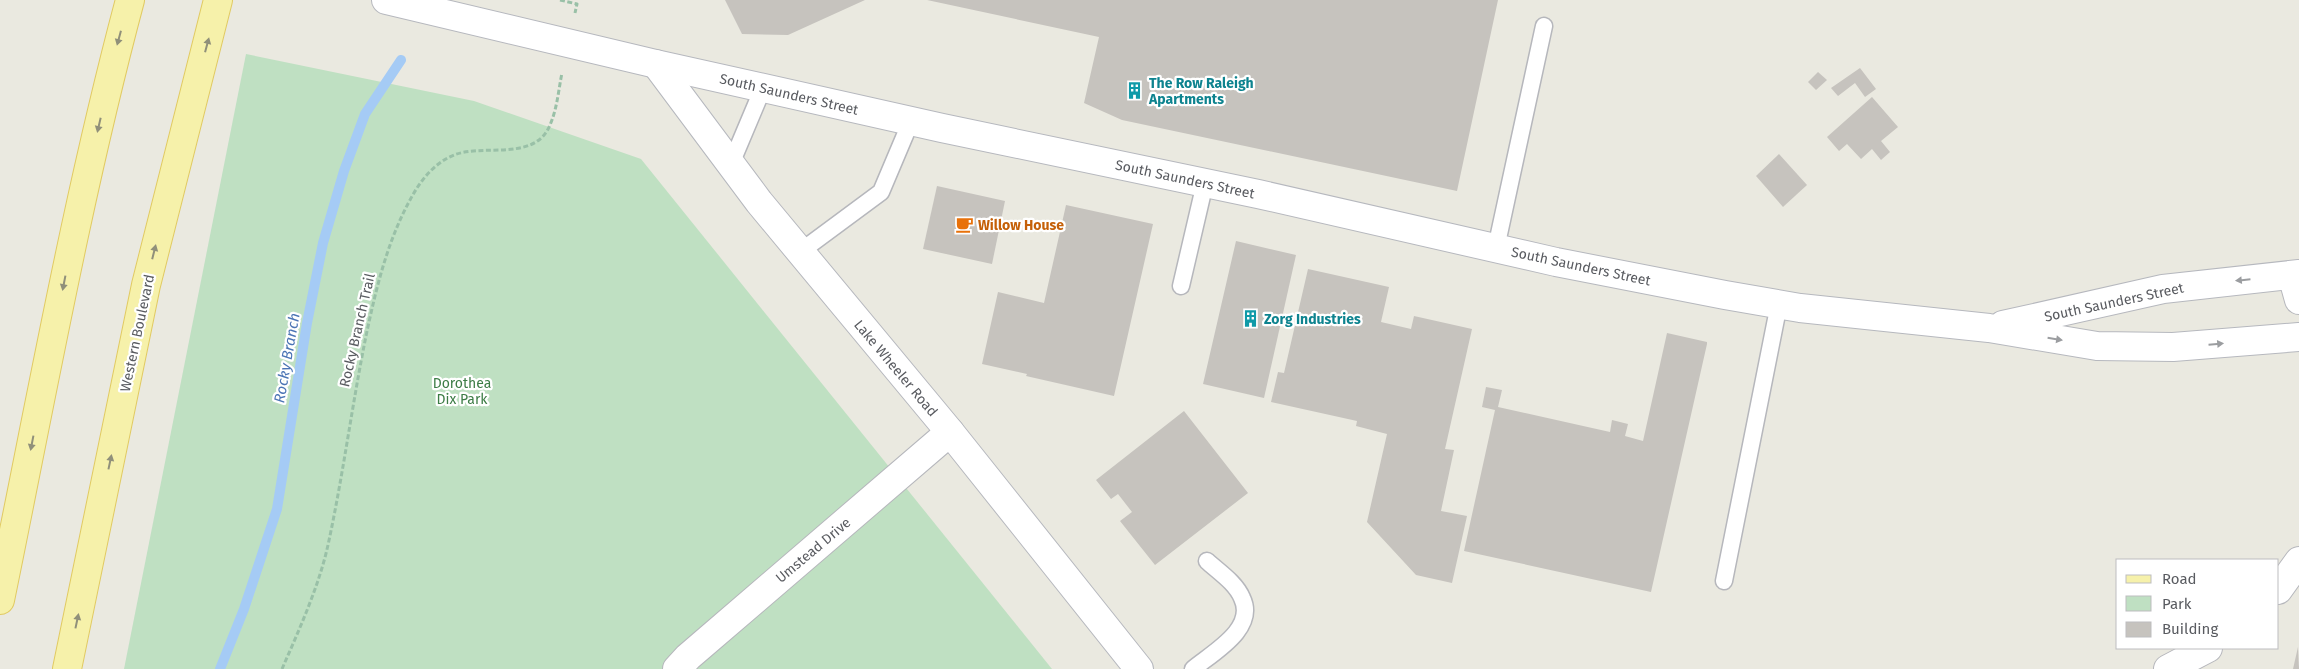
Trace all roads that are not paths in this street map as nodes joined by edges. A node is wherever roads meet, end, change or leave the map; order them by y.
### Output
1 (130, 0) edge
2 (218, 0) edge
3 (386, 0) edge
4 (1544, 26) dead end
5 (656, 64) junction
6 (763, 88) junction
7 (911, 121) junction
8 (731, 164) junction
9 (1205, 183) junction
10 (1496, 248) junction
11 (800, 252) junction
12 (2297, 283) edge
13 (1181, 286) dead end
14 (1779, 304) junction
15 (1989, 328) junction
16 (2299, 337) edge
17 (950, 432) junction
18 (2299, 561) edge
19 (1208, 562) dead end
20 (1724, 581) dead end
21 (2279, 589) edge
22 (0, 600) edge
23 (2206, 649) edge
24 (67, 669) edge
25 (677, 669) edge
26 (1139, 669) edge
27 (1193, 669) edge
28 (2168, 669) edge

1 -> 22 main road
24 -> 2 main road, Western Boulevard
3 - 5 main road, South Saunders Street
4 - 10 lane
5 - 6 main road, South Saunders Street
5 - 8 main road, Lake Wheeler Road
6 - 7 main road, South Saunders Street
6 - 8 lane
7 - 9 main road, South Saunders Street
7 - 11 lane
8 - 11 main road, Lake Wheeler Road
9 - 10 main road, South Saunders Street
9 - 13 lane
10 - 14 main road, South Saunders Street
11 - 17 main road, Lake Wheeler Road
12 -> 15 main road, South Saunders Street
14 - 15 main road, South Saunders Street
14 - 20 lane
15 -> 16 main road, South Saunders Street
17 - 25 main road, Umstead Drive
17 - 26 main road, Lake Wheeler Road
18 - 21 main road
19 - 27 lane
23 - 28 main road

